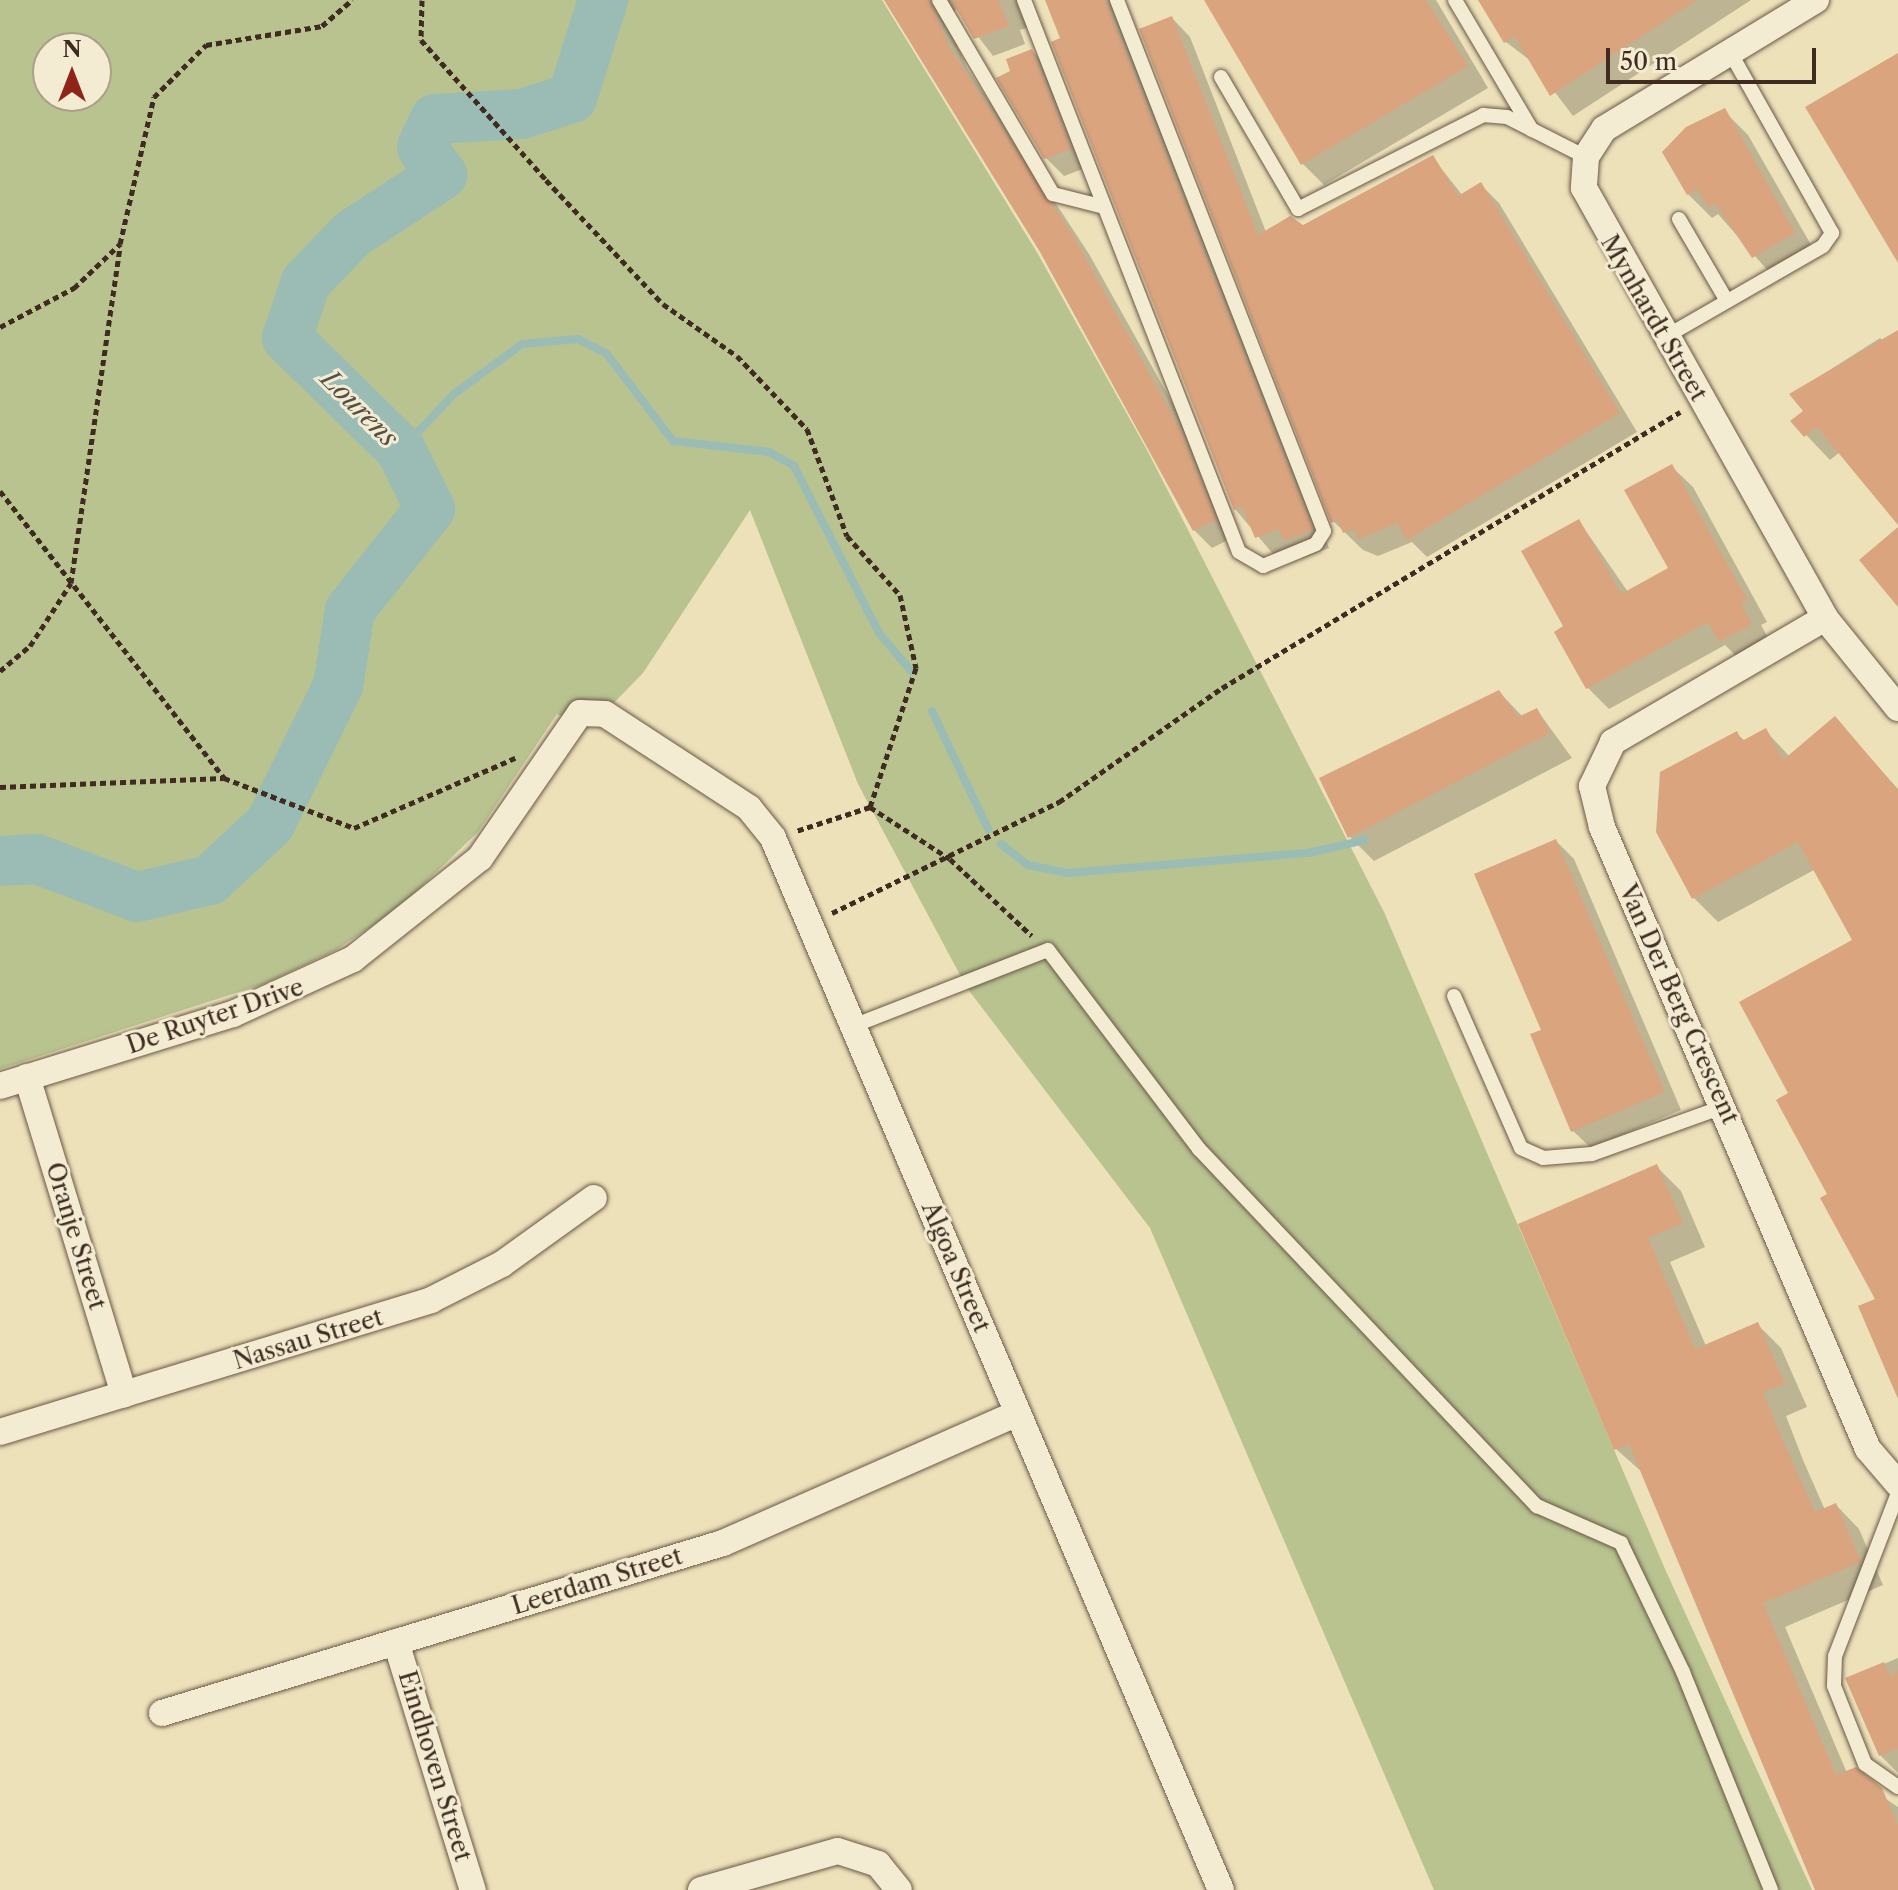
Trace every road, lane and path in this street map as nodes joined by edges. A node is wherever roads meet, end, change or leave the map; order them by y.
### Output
1 (352, 0) edge
2 (422, 0) edge
3 (939, 0) edge
4 (1024, 0) edge
5 (1117, 0) edge
6 (1455, 0) edge
7 (1816, 0) edge
8 (1730, 52) junction
9 (1221, 77) dead end
10 (1532, 130) junction
11 (1586, 157) junction
12 (1104, 207) junction
13 (1679, 219) dead end
14 (120, 244) junction
15 (1727, 301) junction
16 (0, 327) edge
17 (1665, 337) junction
18 (1700, 399) junction
19 (0, 491) edge
20 (71, 583) junction
21 (1825, 618) junction
22 (0, 671) edge
23 (1898, 708) edge
24 (605, 714) joint
25 (524, 748) dead end
26 (224, 778) junction
27 (0, 787) edge
28 (870, 807) junction
29 (773, 838) junction
30 (950, 859) junction
31 (810, 924) junction
32 (1048, 950) junction
33 (1454, 996) dead end
34 (853, 1026) junction
35 (27, 1077) junction
36 (0, 1086) edge
37 (1725, 1106) junction
38 (594, 1198) dead end
39 (124, 1395) junction
40 (1018, 1413) junction
41 (0, 1432) edge
42 (1898, 1484) edge
43 (1898, 1493) edge
44 (396, 1642) junction
45 (162, 1713) dead end
46 (1898, 1787) edge
47 (473, 1890) edge
48 (701, 1890) edge
49 (899, 1890) edge
50 (1221, 1890) edge
51 (1771, 1890) edge

1 - 14 path
2 - 28 path
3 - 12 lane
4 - 12 lane
5 - 12 lane
6 - 10 lane
7 - 8 street
8 - 11 street
8 - 15 lane
9 - 10 lane
10 - 11 lane
11 - 17 street, Mynhardt Street
13 - 15 lane
14 - 16 path
14 - 20 path
15 - 17 lane
17 - 18 street, Mynhardt Street
18 - 21 street, Mynhardt Street
18 - 30 path
19 - 20 path
20 - 22 path
20 - 26 path
21 - 23 street, Mynhardt Street
21 - 37 street, Van Der Berg Crescent
24 - 29 street, Algoa Street
24 - 35 street, De Ruyter Drive
25 - 26 path
26 - 27 path
28 - 29 path
28 - 30 path
29 - 31 street, Algoa Street
30 - 31 path
30 - 32 path
31 - 34 street, Algoa Street
32 - 34 lane
32 - 51 lane
33 - 37 lane
34 - 40 street, Algoa Street
35 - 36 street, De Ruyter Drive
35 - 39 street, Oranje Street
37 - 42 street, Van Der Berg Crescent
38 - 39 street, Nassau Street
39 - 41 street, Nassau Street
40 - 44 street, Leerdam Street
40 - 50 street, Algoa Street
43 - 46 lane
44 - 45 street, Leerdam Street
44 - 47 street, Eindhoven Street
48 - 49 street

